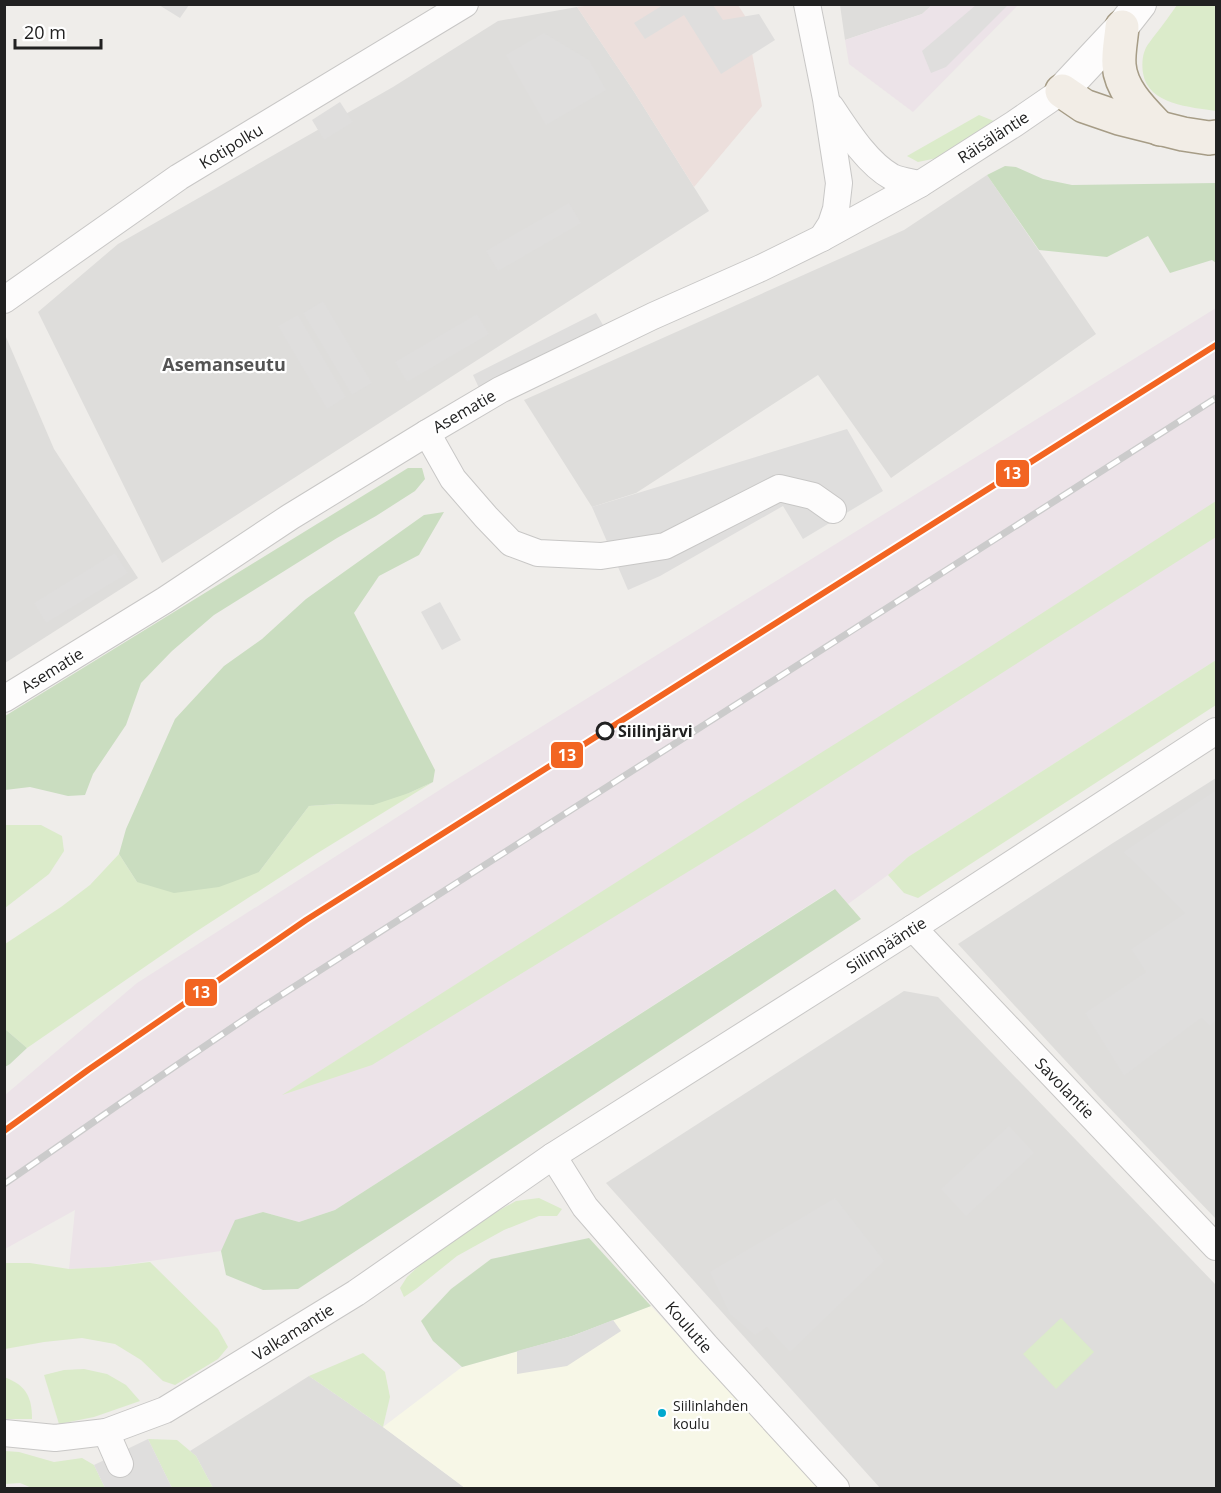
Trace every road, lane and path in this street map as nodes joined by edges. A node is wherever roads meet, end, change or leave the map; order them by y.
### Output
1 (465, 4) edge
2 (807, 4) edge
3 (1131, 16) edge
4 (1062, 91) junction
5 (826, 99) junction
6 (1160, 129) junction
7 (1216, 137) edge
8 (920, 184) junction
9 (822, 238) junction
10 (4, 300) edge
11 (427, 433) junction
12 (833, 510) dead end
13 (4, 699) edge
14 (1216, 731) edge
15 (913, 928) junction
16 (553, 1156) junction
17 (1216, 1247) edge
18 (105, 1432) junction
19 (4, 1433) edge
20 (120, 1464) dead end
21 (836, 1488) edge

1 - 10 street, Kotipolku
2 - 5 street
3 - 4 street, Räisäläntie
3 - 6 main road
4 - 6 main road
4 - 8 street, Räisäläntie
5 - 8 street
5 - 9 street
6 - 7 main road
8 - 9 street, Räisäläntie
9 - 11 street, Asematie
11 - 12 street
11 - 13 street, Asematie
14 - 15 street, Siilinpääntie
15 - 16 street, Siilinpääntie
15 - 17 street, Savolantie
16 - 18 street, Valkamantie
16 - 21 street, Koulutie
18 - 19 street, Valkamantie
18 - 20 street

